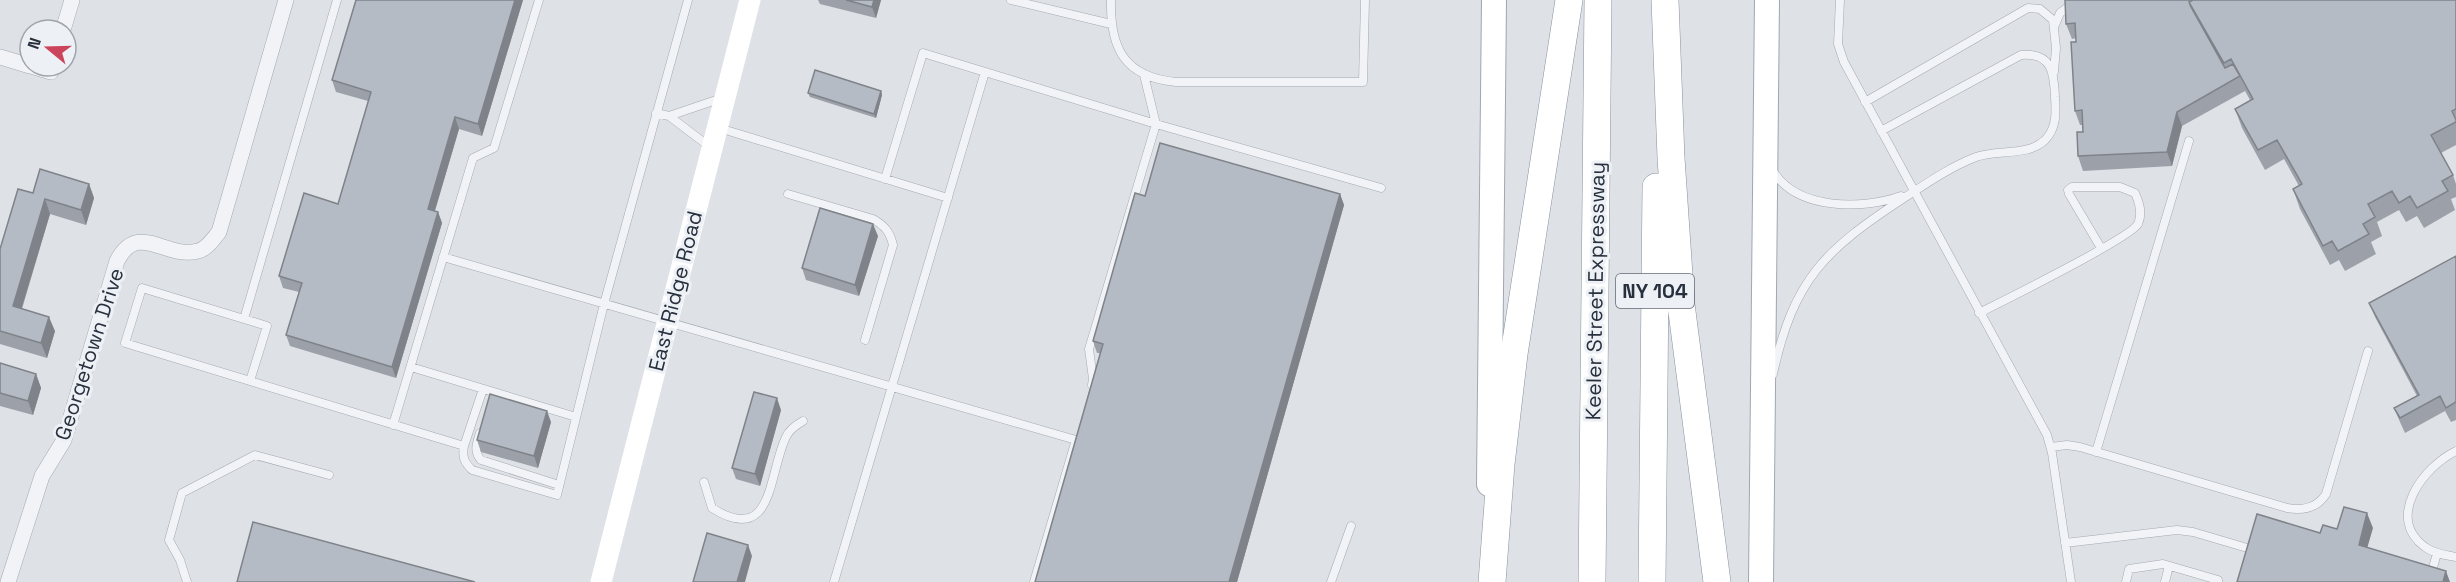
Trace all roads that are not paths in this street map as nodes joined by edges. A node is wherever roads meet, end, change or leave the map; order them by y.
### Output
1 (72, 0) edge
2 (286, 0) edge
3 (337, 0) edge
4 (539, 0) edge
5 (688, 0) edge
6 (750, 0) edge
7 (1011, 0) edge
8 (1111, 0) edge
9 (1365, 0) edge
10 (1494, 0) edge
11 (1569, 0) edge
12 (1598, 0) edge
13 (1659, 0) edge
14 (1665, 0) edge
15 (1767, 0) edge
16 (1840, 0) edge
17 (2077, 0) edge
18 (67, 18) edge
19 (1111, 24) junction
20 (2055, 25) junction
21 (0, 57) edge
22 (18, 62) edge
23 (985, 72) junction
24 (2054, 74) junction
25 (1144, 75) junction
26 (725, 97) junction
27 (1865, 102) junction
28 (656, 113) junction
29 (669, 116) junction
30 (1156, 124) junction
31 (717, 128) junction
32 (1881, 131) junction
33 (1766, 141) junction
34 (2189, 141) dead end
35 (712, 149) junction
36 (885, 179) junction
37 (1381, 188) dead end
38 (1914, 192) junction
39 (788, 194) dead end
40 (948, 198) junction
41 (2101, 248) junction
42 (443, 257) junction
43 (604, 304) junction
44 (1979, 313) junction
45 (244, 319) junction
46 (667, 322) junction
47 (865, 340) dead end
48 (2368, 351) dead end
49 (411, 366) junction
50 (250, 381) junction
51 (892, 387) junction
52 (483, 389) junction
53 (494, 392) junction
54 (1089, 396) edge
55 (490, 403) edge
56 (576, 417) junction
57 (803, 421) dead end
58 (393, 425) junction
59 (483, 425) edge
60 (1762, 428) junction
61 (1078, 431) edge
62 (1076, 440) junction
63 (464, 446) junction
64 (2051, 447) junction
65 (2456, 451) edge
66 (2096, 452) junction
67 (329, 475) dead end
68 (704, 482) dead end
69 (559, 485) junction
70 (1351, 526) dead end
71 (2065, 543) junction
72 (2256, 551) edge
73 (2437, 553) junction
74 (2456, 558) edge
75 (2169, 566) junction
76 (2430, 579) edge
77 (8, 582) edge
78 (187, 582) edge
79 (601, 582) edge
80 (834, 582) edge
81 (1034, 582) edge
82 (1331, 582) edge
83 (1487, 582) edge
84 (1492, 582) edge
85 (1593, 582) edge
86 (1652, 582) edge
87 (1717, 582) edge
88 (1761, 582) edge
89 (2071, 582) edge
90 (2126, 582) edge
91 (2165, 582) edge
92 (2218, 582) edge

1 - 18 street
2 - 77 street, Georgetown Drive
3 - 45 lane
4 - 42 lane
5 - 28 lane
6 - 26 main road, East Ridge Road
7 - 19 lane
8 - 19 lane
9 - 25 lane
10 - 83 main road
11 - 84 highway
12 - 85 highway, Keeler Street Expressway / NY 104
13 - 86 highway, NY 104
14 - 87 highway
15 - 33 main road
16 - 27 lane
17 - 20 lane
19 - 25 lane
20 - 24 lane
20 - 27 lane
21 - 22 street
23 - 30 lane
23 - 36 lane
23 - 40 lane
24 - 32 lane
24 - 38 lane
25 - 30 lane
26 - 29 lane
26 - 31 main road, East Ridge Road
27 - 32 lane
28 - 29 lane
28 - 43 lane
29 - 35 lane
30 - 37 lane
30 - 54 lane
31 - 35 main road, East Ridge Road
31 - 36 lane
32 - 38 lane
33 - 38 lane
33 - 60 main road
34 - 66 lane
35 - 46 main road, East Ridge Road
36 - 40 lane
38 - 44 lane
38 - 60 lane
39 - 47 lane
40 - 51 lane
41 - 41 lane
41 - 44 lane
42 - 43 lane
42 - 49 lane
43 - 46 lane
43 - 56 lane
44 - 64 lane
45 - 50 lane
45 - 50 lane
46 - 51 lane
46 - 79 main road, East Ridge Road
48 - 66 lane
49 - 52 lane
49 - 58 lane
50 - 58 lane
51 - 62 lane
51 - 80 lane
52 - 53 lane
52 - 63 lane
53 - 55 lane
53 - 56 lane
56 - 69 lane
57 - 68 lane
58 - 63 lane
59 - 69 lane
60 - 88 main road
61 - 62 lane
62 - 81 lane
63 - 69 lane
64 - 66 lane
64 - 71 lane
65 - 73 lane
67 - 78 lane
70 - 82 lane
71 - 72 lane
71 - 89 lane
73 - 74 lane
73 - 76 lane
75 - 90 lane
75 - 91 lane
75 - 92 lane

